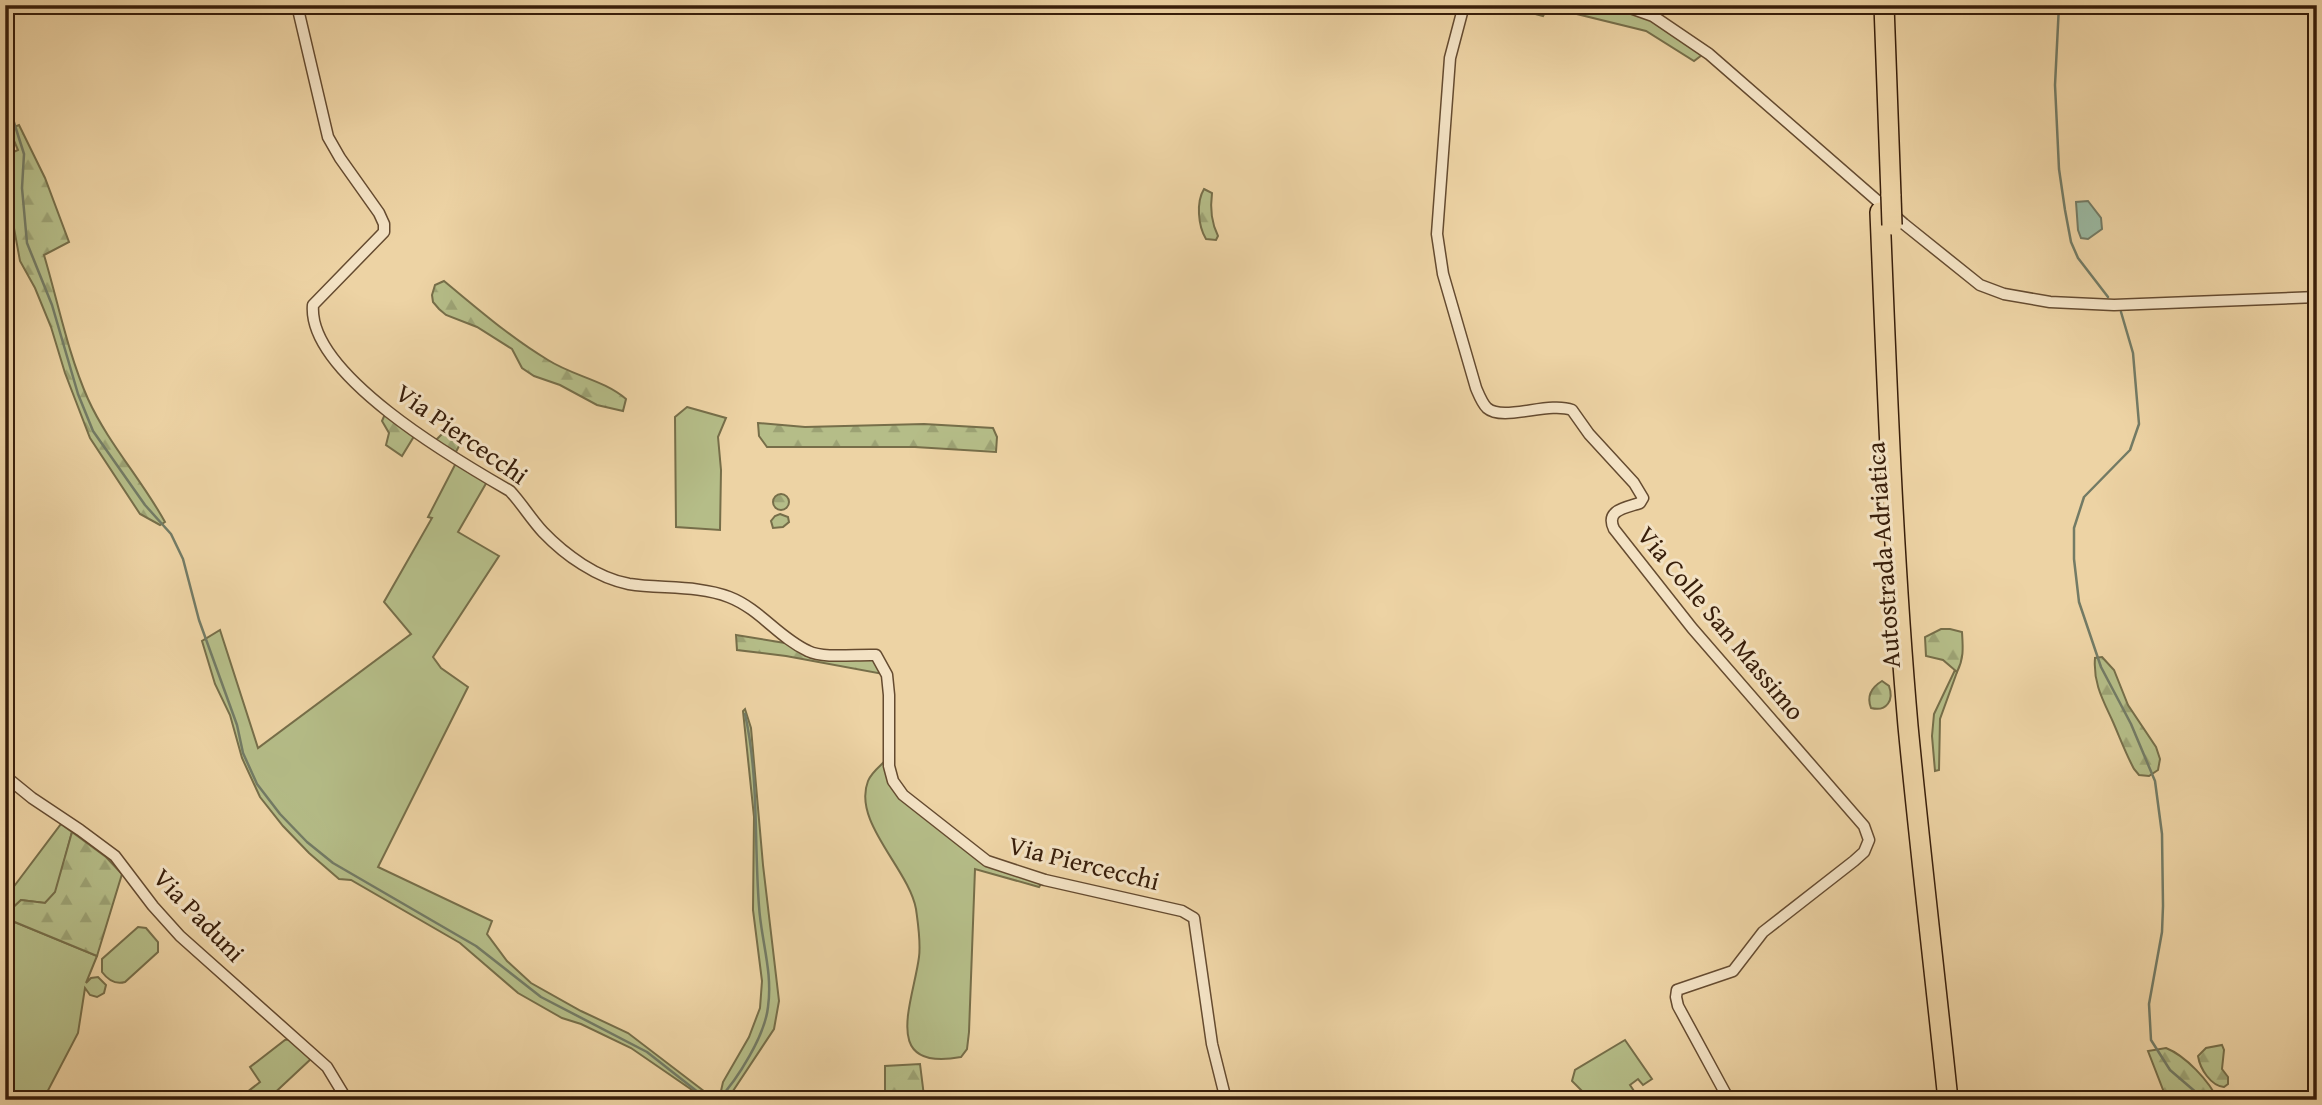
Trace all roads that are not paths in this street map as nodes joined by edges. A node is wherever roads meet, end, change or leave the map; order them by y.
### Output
1 (297, 5) edge
2 (1464, 5) edge
3 (1622, 5) edge
4 (1871, 5) edge
5 (1884, 5) edge
6 (1885, 206) junction
7 (2317, 298) edge
8 (5, 776) edge
9 (347, 1100) edge
10 (1226, 1100) edge
11 (1729, 1100) edge
12 (1948, 1100) edge
13 (1961, 1100) edge

1 - 10 street, Via Piercecchi
2 - 11 street, Via Colle San Massimo
3 - 7 street
4 - 6 highway, Autostrada Adriatica
5 - 6 highway, Autostrada Adriatica
6 - 12 highway, Autostrada Adriatica
6 - 13 highway, Autostrada Adriatica
8 - 9 street, Via Paduni

